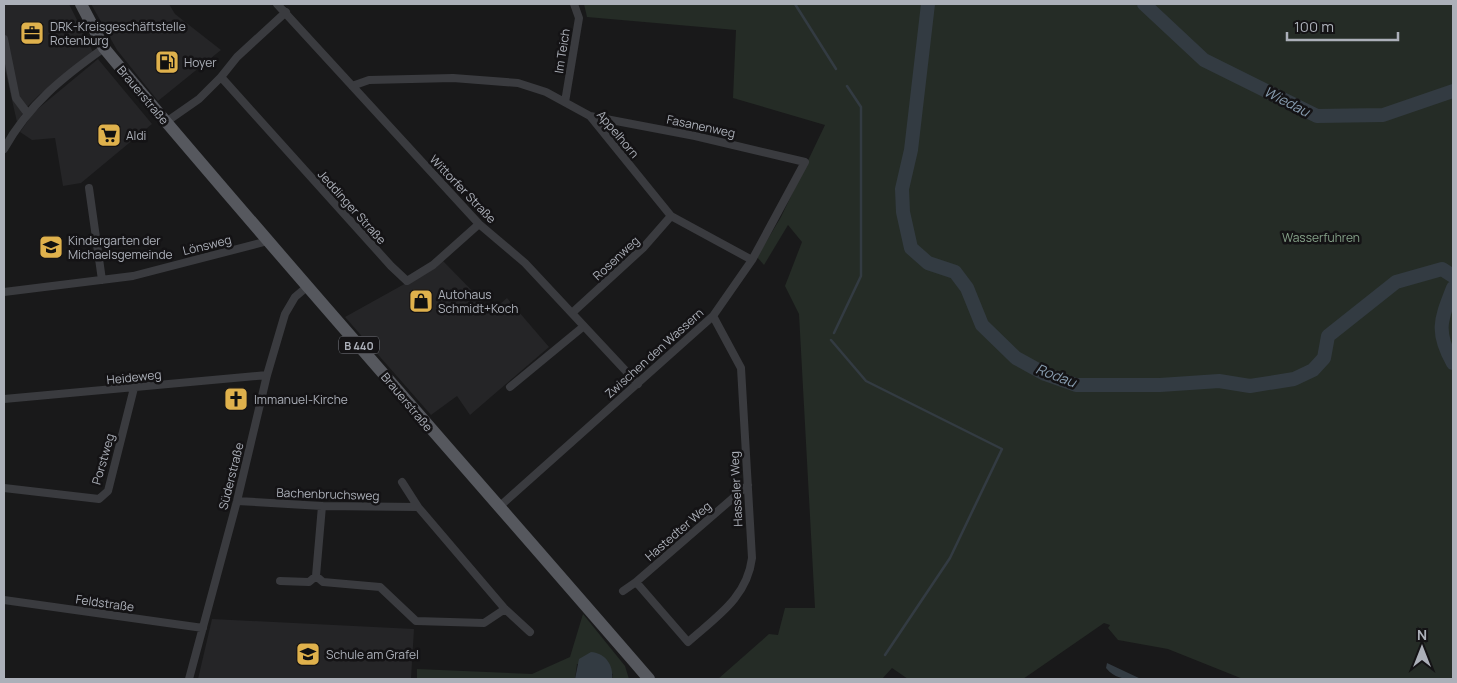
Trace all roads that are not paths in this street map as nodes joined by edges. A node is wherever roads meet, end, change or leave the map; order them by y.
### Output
1 (81, 4) edge
2 (278, 4) edge
3 (574, 4) edge
4 (286, 12) junction
5 (4, 38) edge
6 (104, 48) junction
7 (221, 77) junction
8 (352, 86) junction
9 (565, 102) junction
10 (28, 114) junction
11 (590, 116) junction
12 (166, 122) junction
13 (4, 149) edge
14 (805, 162) joint
15 (89, 188) dead end
16 (671, 216) junction
17 (478, 224) junction
18 (268, 241) junction
19 (752, 260) junction
20 (102, 280) junction
21 (308, 286) junction
22 (4, 292) edge
23 (572, 313) junction
24 (713, 316) junction
25 (584, 326) junction
26 (267, 375) junction
27 (638, 384) junction
28 (510, 387) dead end
29 (134, 388) junction
30 (4, 400) edge
31 (402, 482) dead end
32 (748, 485) junction
33 (4, 488) edge
34 (237, 501) junction
35 (322, 506) junction
36 (418, 506) junction
37 (499, 507) junction
38 (316, 576) junction
39 (280, 581) dead end
40 (636, 582) junction
41 (622, 591) dead end
42 (4, 600) edge
43 (505, 609) junction
44 (203, 628) junction
45 (530, 632) dead end
46 (189, 679) edge
47 (647, 679) edge

1 - 6 main road, Brauerstraße / B 440
2 - 4 street, Wittorfer Straße
3 - 9 street, Im Teich
4 - 7 street
4 - 8 street, Wittorfer Straße
5 - 10 street
6 - 10 street
6 - 12 main road, Brauerstraße / B 440
7 - 12 street
7 - 17 street, Jeddinger Straße
8 - 9 street, Appelhorn
8 - 17 street, Wittorfer Straße
9 - 11 street, Appelhorn
10 - 13 street
11 - 14 street, Fasanenweg
11 - 16 street, Appelhorn
12 - 18 main road, Brauerstraße / B 440
14 - 19 street, Zwischen den Wassern
15 - 20 street
16 - 19 street, Appelhorn
16 - 23 street, Rosenweg
17 - 23 street, Wittorfer Straße
18 - 20 street, Lönsweg
18 - 21 main road, Brauerstraße / B 440
19 - 24 street, Zwischen den Wassern
20 - 22 street, Lönsweg
21 - 26 street, Süderstraße
21 - 37 main road, Brauerstraße / B 440
23 - 25 street, Wittorfer Straße
24 - 27 street, Zwischen den Wassern
24 - 32 street, Hasseler Weg
25 - 27 street, Wittorfer Straße
25 - 28 street
26 - 29 street, Heideweg
26 - 34 street, Süderstraße
27 - 37 street, Zwischen den Wassern
29 - 30 street, Heideweg
29 - 33 street, Porstweg
31 - 36 street
32 - 40 street, Hastedter Weg
32 - 40 street, Hasseler Weg
34 - 35 street, Bachenbruchsweg
34 - 44 street, Süderstraße
35 - 36 street, Bachenbruchsweg
35 - 38 street
36 - 43 street
37 - 47 main road, Brauerstraße / B 440
38 - 39 street
38 - 43 street
40 - 41 street, Hastedter Weg
42 - 44 street, Feldstraße
43 - 45 street
44 - 46 street, Süderstraße

